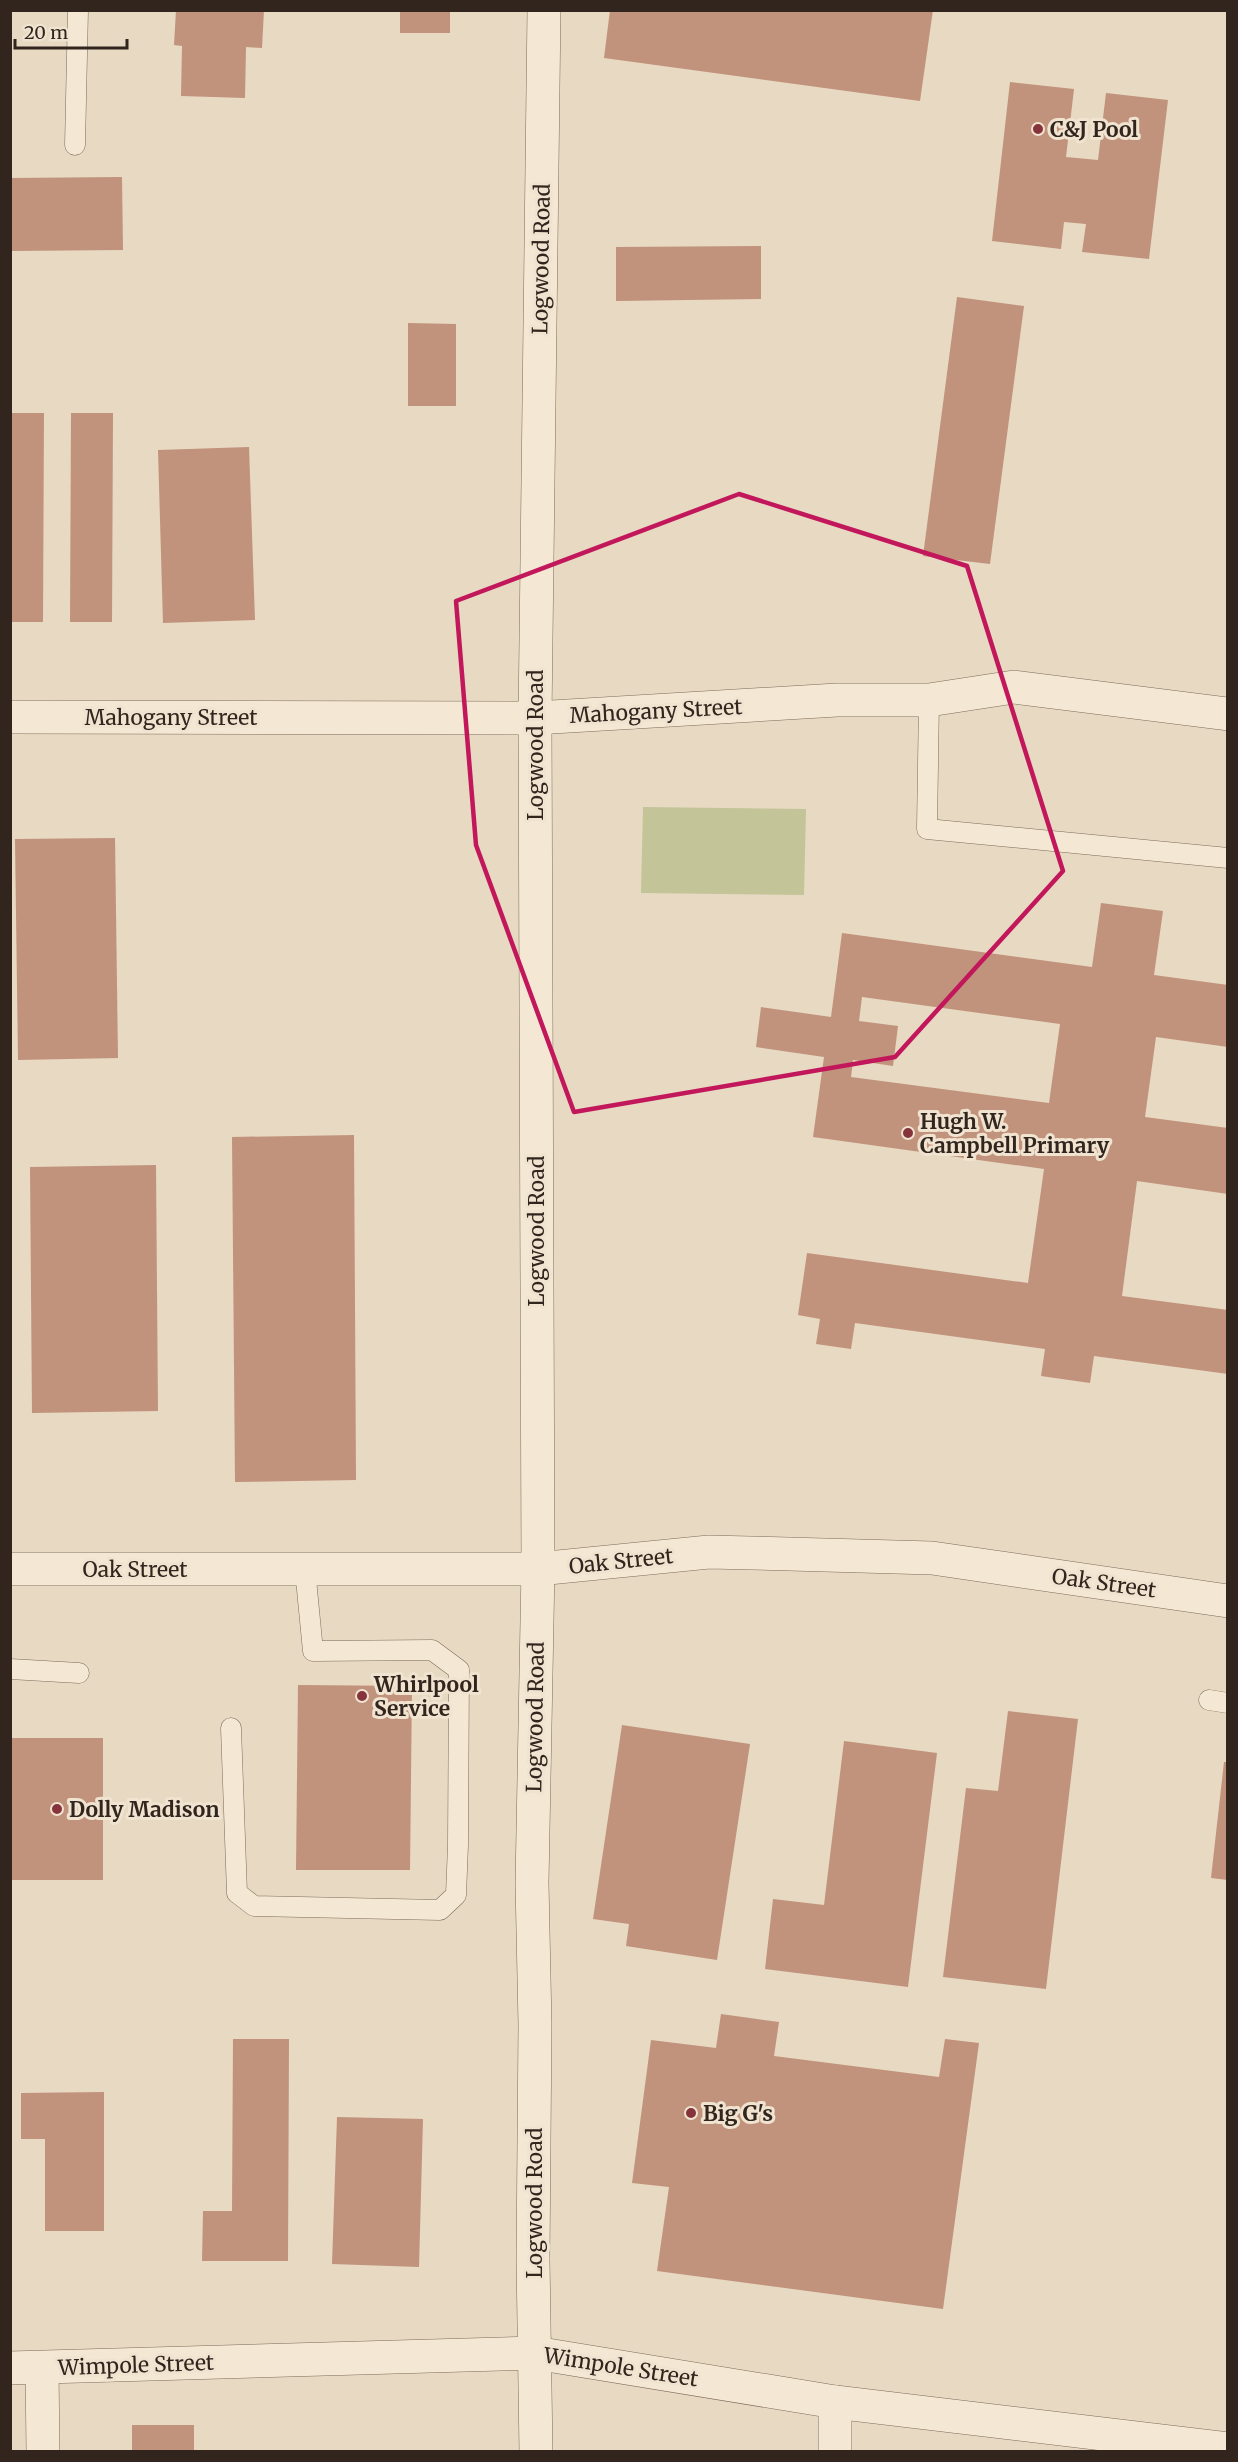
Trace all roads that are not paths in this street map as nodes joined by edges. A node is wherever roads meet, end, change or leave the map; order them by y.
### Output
1 (78, 10) edge
2 (544, 10) edge
3 (75, 145) dead end
4 (929, 700) junction
5 (1227, 714) edge
6 (10, 717) edge
7 (535, 718) junction
8 (1227, 858) edge
9 (10, 1569) edge
10 (305, 1569) junction
11 (538, 1569) junction
12 (1227, 1601) edge
13 (10, 1669) edge
14 (79, 1672) dead end
15 (231, 1728) dead end
16 (535, 2353) junction
17 (26, 2368) edge
18 (835, 2402) junction
19 (1127, 2444) edge
20 (1227, 2449) edge
21 (42, 2451) edge
22 (536, 2451) edge
23 (835, 2451) edge

1 - 3 lane
2 - 7 street, Logwood Road
4 - 5 street, Mahogany Street
4 - 7 street, Mahogany Street
4 - 8 lane
6 - 7 street, Mahogany Street
7 - 11 street, Logwood Road
9 - 10 street, Oak Street
10 - 11 street, Oak Street
10 - 15 lane
11 - 12 street, Oak Street
11 - 16 street, Logwood Road
13 - 14 lane
16 - 17 street, Wimpole Street
16 - 18 street, Wimpole Street
16 - 22 street, Logwood Road
17 - 21 street
18 - 19 street, Wimpole Street
18 - 23 street
19 - 20 street, Wimpole Street

